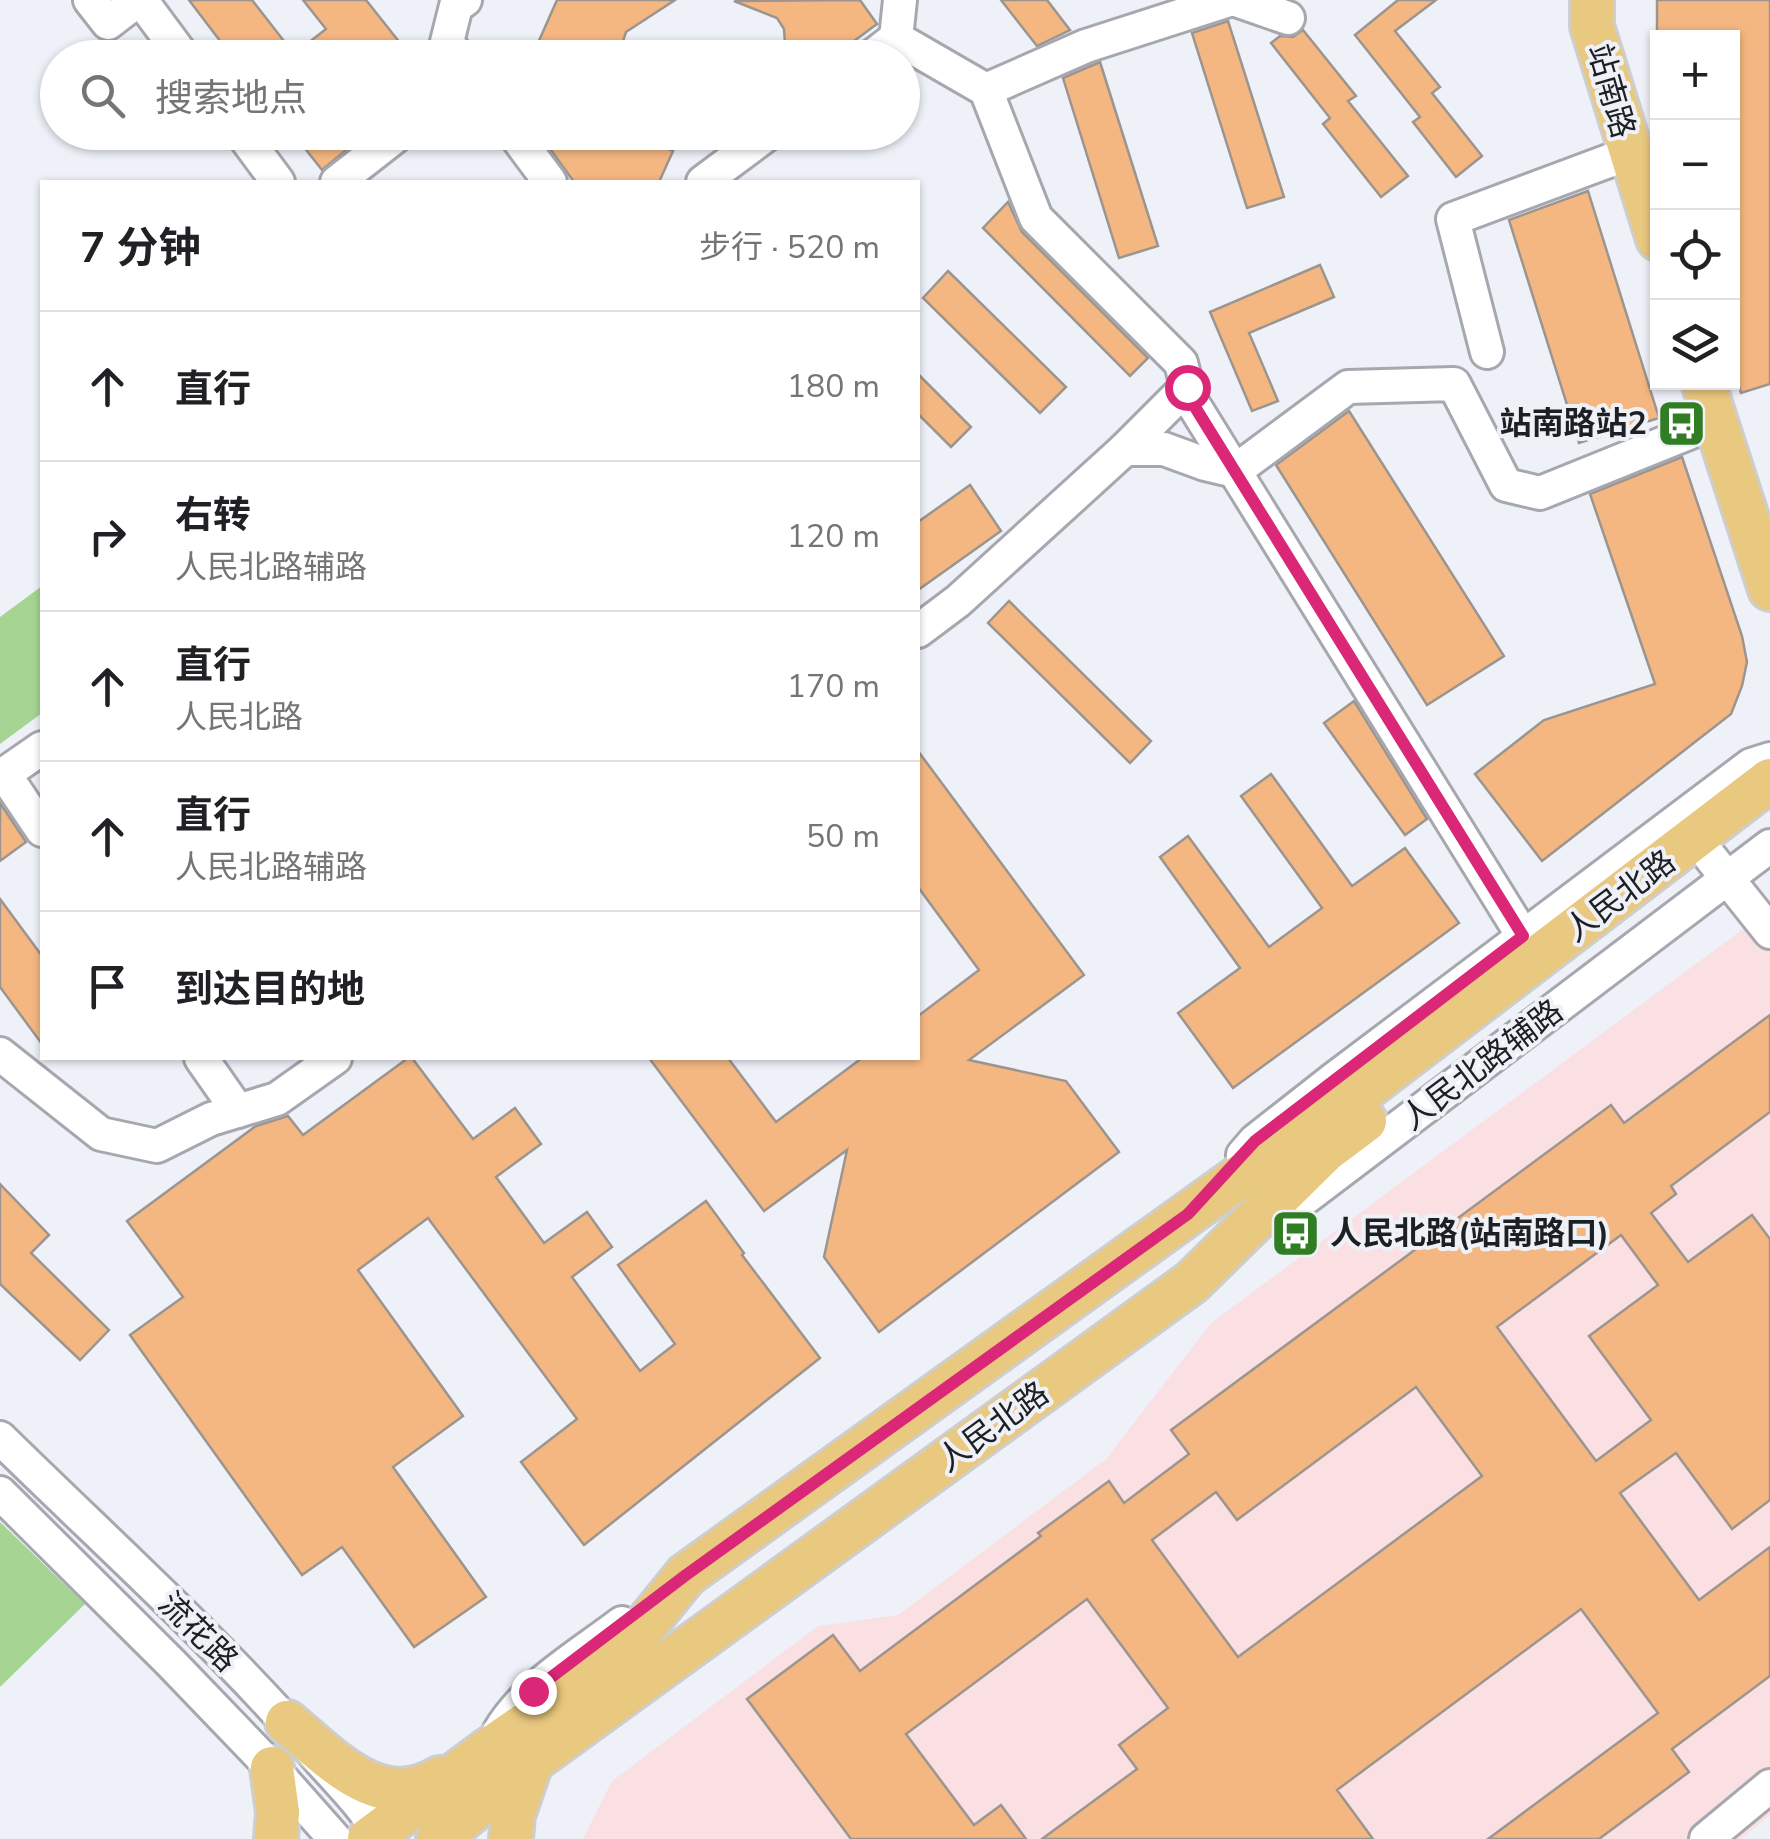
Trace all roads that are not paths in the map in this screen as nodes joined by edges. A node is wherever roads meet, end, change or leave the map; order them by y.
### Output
1 (90, 0) edge
2 (140, 0) edge
3 (465, 0) edge
4 (900, 0) edge
5 (1232, 0) edge
6 (1592, 0) edge
7 (1288, 18) dead end
8 (170, 40) edge
9 (448, 40) edge
10 (886, 40) edge
11 (920, 63) edge
12 (986, 90) junction
13 (254, 150) edge
14 (378, 150) edge
15 (527, 150) edge
16 (746, 150) edge
17 (1630, 153) junction
18 (276, 180) edge
19 (340, 180) edge
20 (549, 180) edge
21 (706, 180) edge
22 (1650, 214) edge
23 (1486, 352) dead end
24 (1187, 387) junction
25 (1709, 402) edge
26 (1125, 449) junction
27 (1235, 471) junction
28 (1770, 589) edge
29 (920, 630) edge
30 (40, 749) edge
31 (1770, 759) edge
32 (2, 776) edge
33 (1770, 780) edge
34 (1770, 814) edge
35 (40, 827) edge
36 (1770, 846) edge
37 (1719, 869) junction
38 (1561, 923) junction
39 (1770, 932) edge
40 (1523, 936) junction
41 (0, 1054) edge
42 (201, 1060) edge
43 (332, 1060) edge
44 (238, 1111) junction
45 (1188, 1214) junction
46 (0, 1438) edge
47 (0, 1494) edge
48 (287, 1722) junction
49 (488, 1750) junction
50 (531, 1762) junction
51 (272, 1768) junction
52 (1770, 1786) edge
53 (376, 1836) edge
54 (276, 1839) edge
55 (335, 1839) edge
56 (438, 1839) edge
57 (511, 1839) edge
58 (1706, 1839) edge

1 - 2 street
2 - 8 street
3 - 9 street
4 - 10 street
5 - 7 street
5 - 12 street
6 - 17 main road, 站南路
11 - 12 street
12 - 24 street
13 - 18 street
14 - 19 street
15 - 20 street
16 - 21 street
17 - 22 main road, 站南路
17 - 23 street
24 - 26 street
24 - 27 street
25 - 27 street
25 - 28 main road
26 - 27 street
26 - 29 street
27 - 40 street
30 - 32 street
31 - 38 street
32 - 35 street
33 - 38 main road, 人民北路
34 - 37 main road, 人民北路
36 - 37 street
37 - 39 street
37 - 50 main road, 人民北路
38 - 40 street
38 - 45 main road, 人民北路
40 - 45 street
41 - 44 street
42 - 44 street
43 - 44 street
45 - 49 main road, 人民北路
46 - 48 street, 流花路
47 - 51 street, 流花路
48 - 49 main road
48 - 53 street, 流花路
49 - 53 main road, 人民北路
50 - 56 main road, 人民北路
50 - 57 main road
51 - 54 main road
51 - 55 street, 流花路
52 - 58 street

